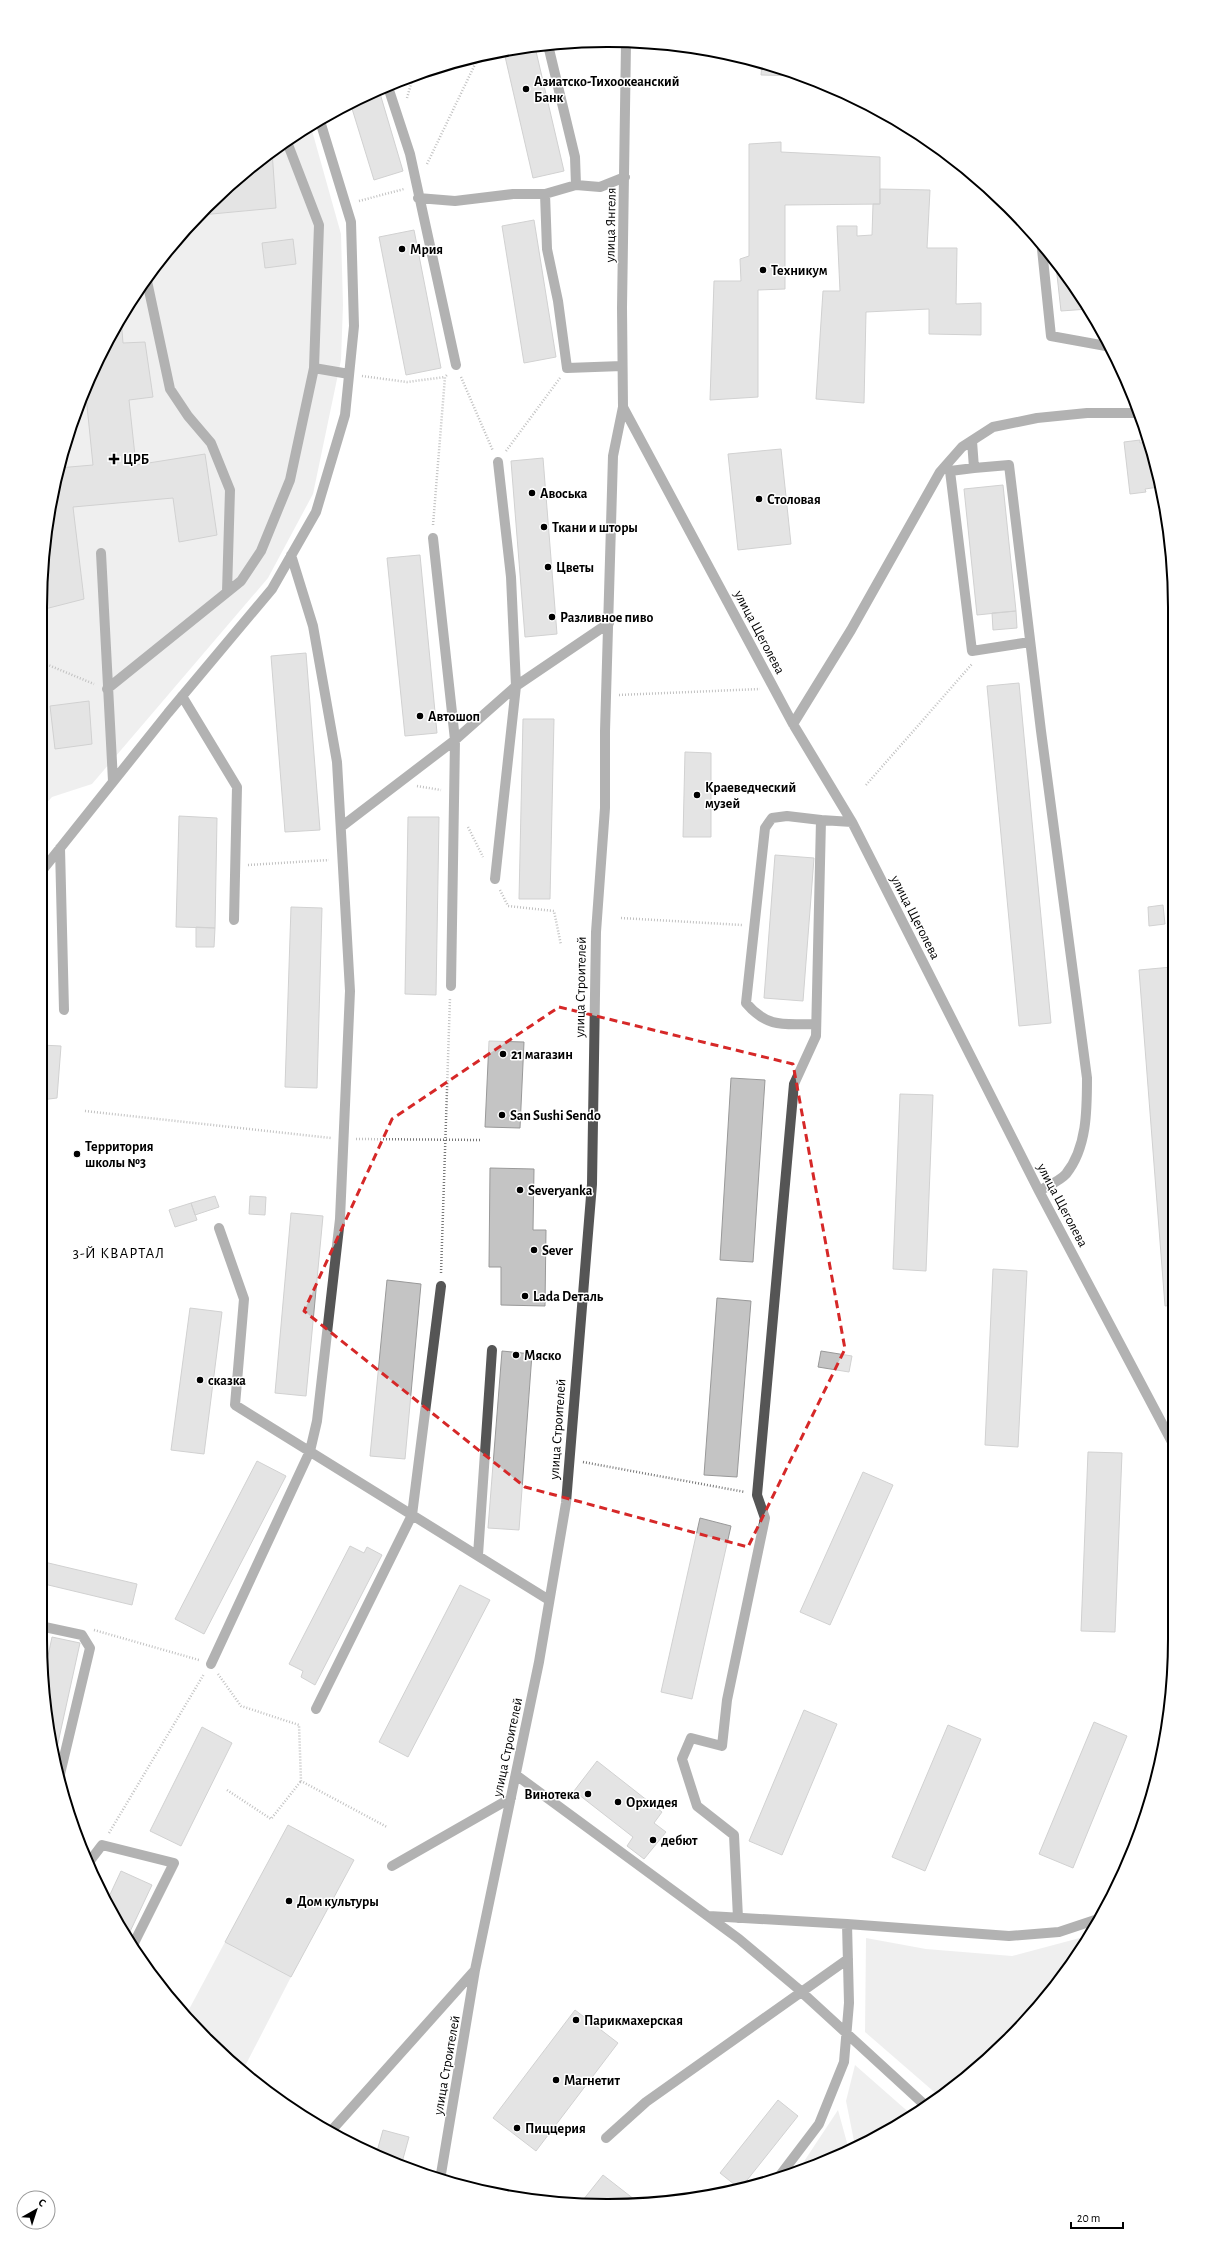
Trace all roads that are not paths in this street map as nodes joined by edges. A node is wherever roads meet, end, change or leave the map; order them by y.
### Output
1 (626, 47) edge
2 (549, 50) edge
3 (390, 92) edge
4 (321, 125) edge
5 (289, 146) edge
6 (624, 177) junction
7 (576, 185) junction
8 (545, 194) junction
9 (418, 198) junction
10 (1043, 255) edge
11 (148, 286) edge
12 (1102, 345) edge
13 (456, 365) road end
14 (622, 366) junction
15 (314, 368) junction
16 (349, 374) junction
17 (623, 407) junction
18 (1133, 413) edge
19 (972, 441) junction
20 (498, 462) road end
21 (974, 468) junction
22 (432, 538) road end
23 (100, 553) dead end
24 (291, 555) junction
25 (228, 592) junction
26 (609, 623) junction
27 (1030, 642) junction
28 (516, 686) junction
29 (107, 689) junction
30 (182, 696) junction
31 (793, 724) junction
32 (455, 740) junction
33 (113, 781) junction
34 (821, 820) junction
35 (852, 822) junction
36 (340, 827) junction
37 (60, 848) junction
38 (47, 864) edge
39 (495, 880) dead end
40 (234, 920) dead end
41 (450, 986) road end
42 (64, 1010) dead end
43 (816, 1024) junction
44 (1039, 1191) junction
45 (219, 1228) dead end
46 (441, 1286) road end
47 (492, 1350) dead end
48 (1168, 1435) edge
49 (310, 1451) junction
50 (412, 1515) junction
51 (478, 1555) junction
52 (549, 1600) junction
53 (47, 1628) edge
54 (211, 1664) road end
55 (316, 1709) dead end
56 (62, 1766) edge
57 (516, 1775) junction
58 (511, 1798) junction
59 (92, 1858) edge
60 (392, 1866) dead end
61 (709, 1916) junction
62 (738, 1918) junction
63 (1092, 1921) edge
64 (847, 1924) junction
65 (135, 1940) edge
66 (848, 1959) junction
67 (475, 1970) junction
68 (801, 1992) junction
69 (846, 2033) junction
70 (922, 2103) edge
71 (333, 2127) edge
72 (606, 2138) dead end
73 (784, 2170) edge
74 (441, 2173) edge

1 - 6 street, улица Янгеля
2 - 7 street
3 - 9 street
4 - 16 street
5 - 15 street
6 - 7 street
6 - 14 street, улица Янгеля
7 - 8 street
8 - 9 street
8 - 14 street
9 - 13 street
10 - 12 street
11 - 25 street
14 - 17 street, улица Янгеля
15 - 16 street
15 - 25 street
16 - 24 street
17 - 26 street, улица Строителей
17 - 31 street, улица Щеголева
18 - 19 street
19 - 21 street
19 - 31 street
20 - 28 street
21 - 27 street
21 - 27 street
22 - 32 street
23 - 29 street
24 - 30 street
24 - 36 street
25 - 29 street
26 - 28 street
26 - 52 street, улица Строителей
27 - 44 street
28 - 32 street
28 - 39 street
29 - 33 street
30 - 33 street
30 - 40 street
31 - 35 street, улица Щеголева
32 - 36 street
32 - 41 street
33 - 37 street
34 - 35 street
34 - 43 street
34 - 43 street
35 - 44 street, улица Щеголева
36 - 49 street
37 - 38 street
37 - 42 street
43 - 62 street
44 - 48 street, улица Щеголева
45 - 49 street
46 - 50 street
47 - 51 street
49 - 50 street
49 - 54 street
50 - 51 street
50 - 55 street
51 - 52 street
52 - 57 street, улица Строителей
53 - 56 street
57 - 58 street, улица Строителей
57 - 61 street
58 - 60 street
58 - 67 street, улица Строителей
59 - 65 street
61 - 62 street
61 - 68 street
62 - 64 street
63 - 64 street
64 - 66 street
66 - 68 street
66 - 69 street
67 - 71 street
67 - 74 street, улица Строителей
68 - 69 street
68 - 72 street
69 - 70 street
69 - 73 street

